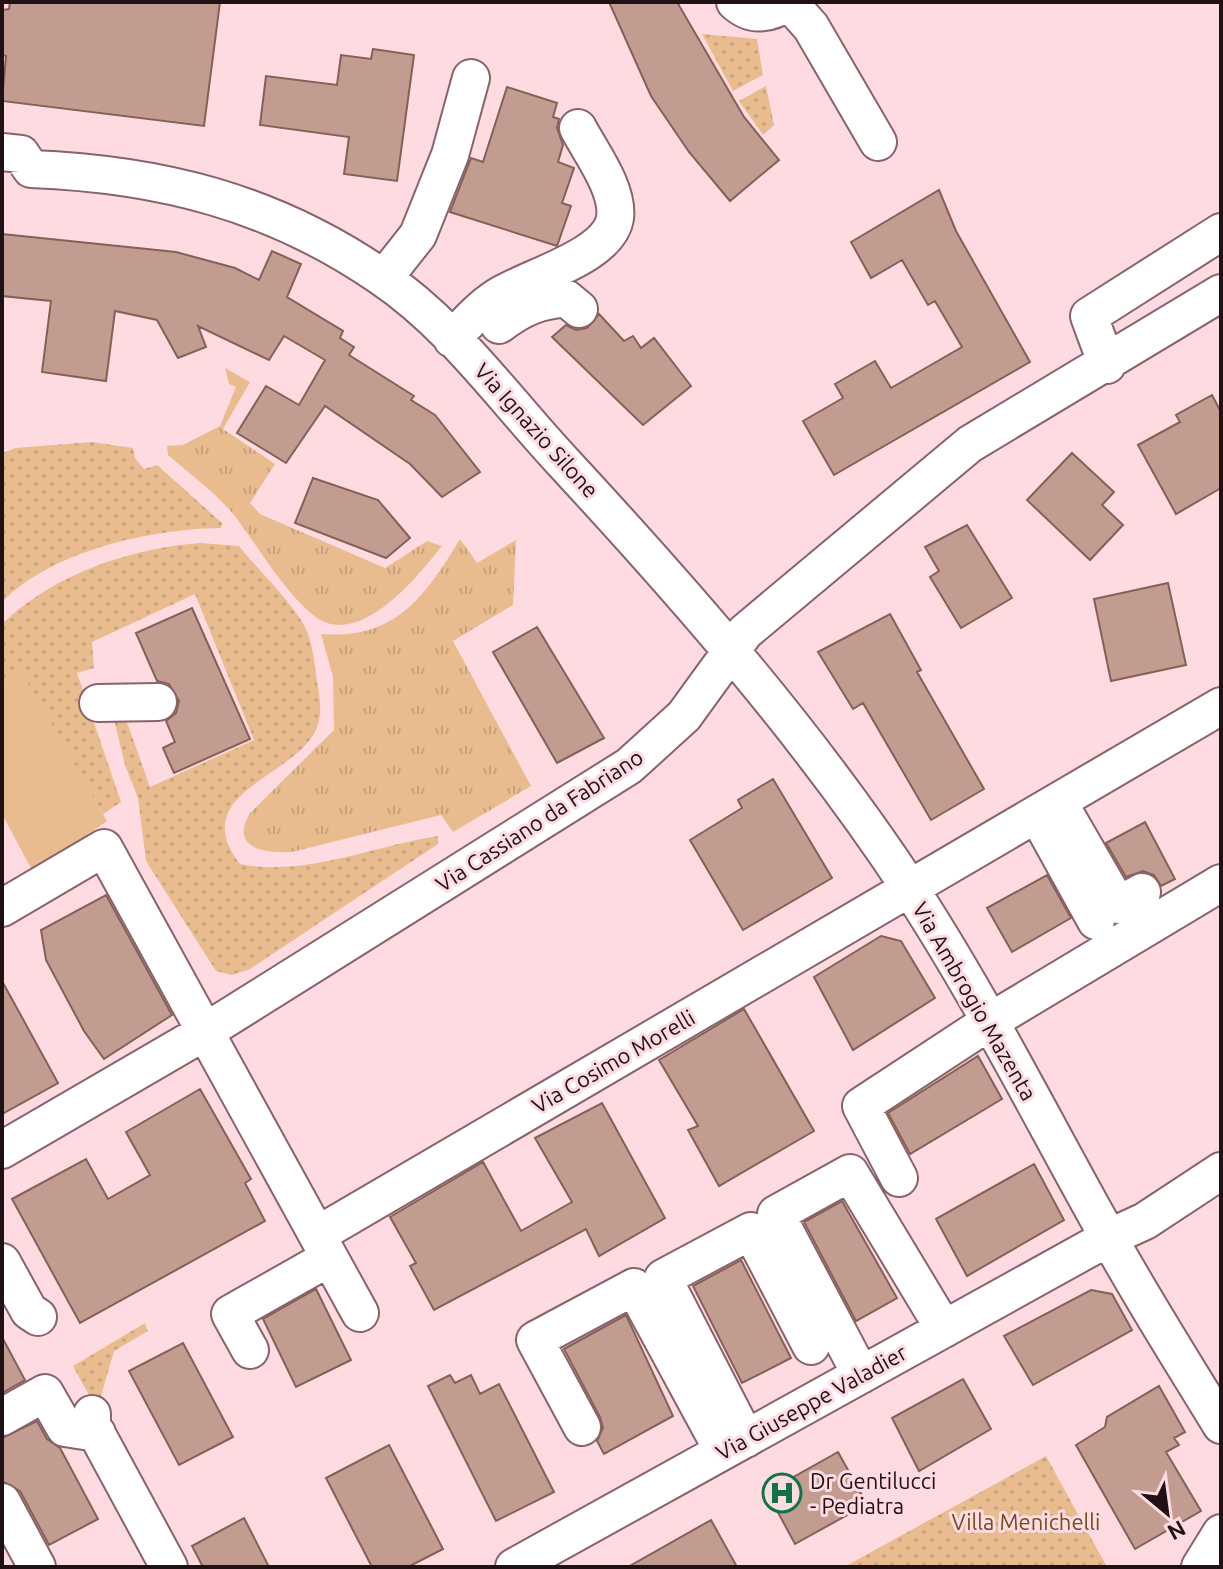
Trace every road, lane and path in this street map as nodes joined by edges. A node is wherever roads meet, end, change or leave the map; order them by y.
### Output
1 (735, 2) edge
2 (788, 2) edge
3 (471, 78) dead end
4 (578, 128) dead end
5 (878, 142) dead end
6 (12, 165) edge
7 (1221, 232) edge
8 (384, 278) junction
9 (1221, 293) edge
10 (579, 309) dead end
11 (461, 346) junction
12 (1107, 365) junction
13 (730, 650) junction
14 (158, 702) dead end
15 (98, 703) dead end
16 (1221, 706) edge
17 (1048, 809) junction
18 (1221, 883) edge
19 (910, 888) junction
20 (1142, 892) dead end
21 (2, 908) edge
22 (1096, 921) dead end
23 (989, 1022) junction
24 (203, 1033) junction
25 (2, 1150) edge
26 (1221, 1171) edge
27 (899, 1178) dead end
28 (1108, 1238) junction
29 (323, 1246) junction
30 (2, 1262) edge
31 (360, 1313) dead end
32 (32, 1317) dead end
33 (944, 1329) junction
34 (811, 1346) dead end
35 (250, 1350) dead end
36 (861, 1375) junction
37 (2, 1417) edge
38 (1221, 1425) edge
39 (582, 1427) dead end
40 (734, 1445) junction
41 (2, 1502) edge
42 (1221, 1533) edge
43 (37, 1567) edge
44 (169, 1567) edge
45 (514, 1567) edge
46 (1200, 1567) edge

1 - 2 street
2 - 5 street
3 - 8 street
4 - 11 street
6 - 8 street, Via Ignazio Silone
7 - 12 street
8 - 11 street, Via Ignazio Silone
9 - 12 street, Via Cassiano da Fabriano
10 - 11 street
11 - 13 street, Via Ignazio Silone
12 - 13 street, Via Cassiano da Fabriano
13 - 19 street, Via Ignazio Silone
13 - 24 street, Via Cassiano da Fabriano
14 - 15 street
16 - 17 street, Via Ambrogio Mazenta
17 - 19 street, Via Ambrogio Mazenta
17 - 20 street
17 - 22 street
18 - 23 street
19 - 23 street, Via Ambrogio Mazenta
19 - 29 street, Via Cosimo Morelli
21 - 24 street
23 - 27 street
23 - 28 street, Via Ambrogio Mazenta
24 - 25 street, Via Cassiano da Fabriano
24 - 29 street
26 - 28 street, Via Giuseppe Valadier
28 - 33 street, Via Giuseppe Valadier
28 - 38 street, Via Ambrogio Mazenta
29 - 31 street
29 - 35 street, Via Cosimo Morelli
30 - 32 street
33 - 36 street, Via Giuseppe Valadier
33 - 36 street
34 - 40 street
36 - 40 street, Via Giuseppe Valadier
37 - 44 street
39 - 40 street
40 - 45 street, Via Giuseppe Valadier
41 - 43 street
42 - 46 street

